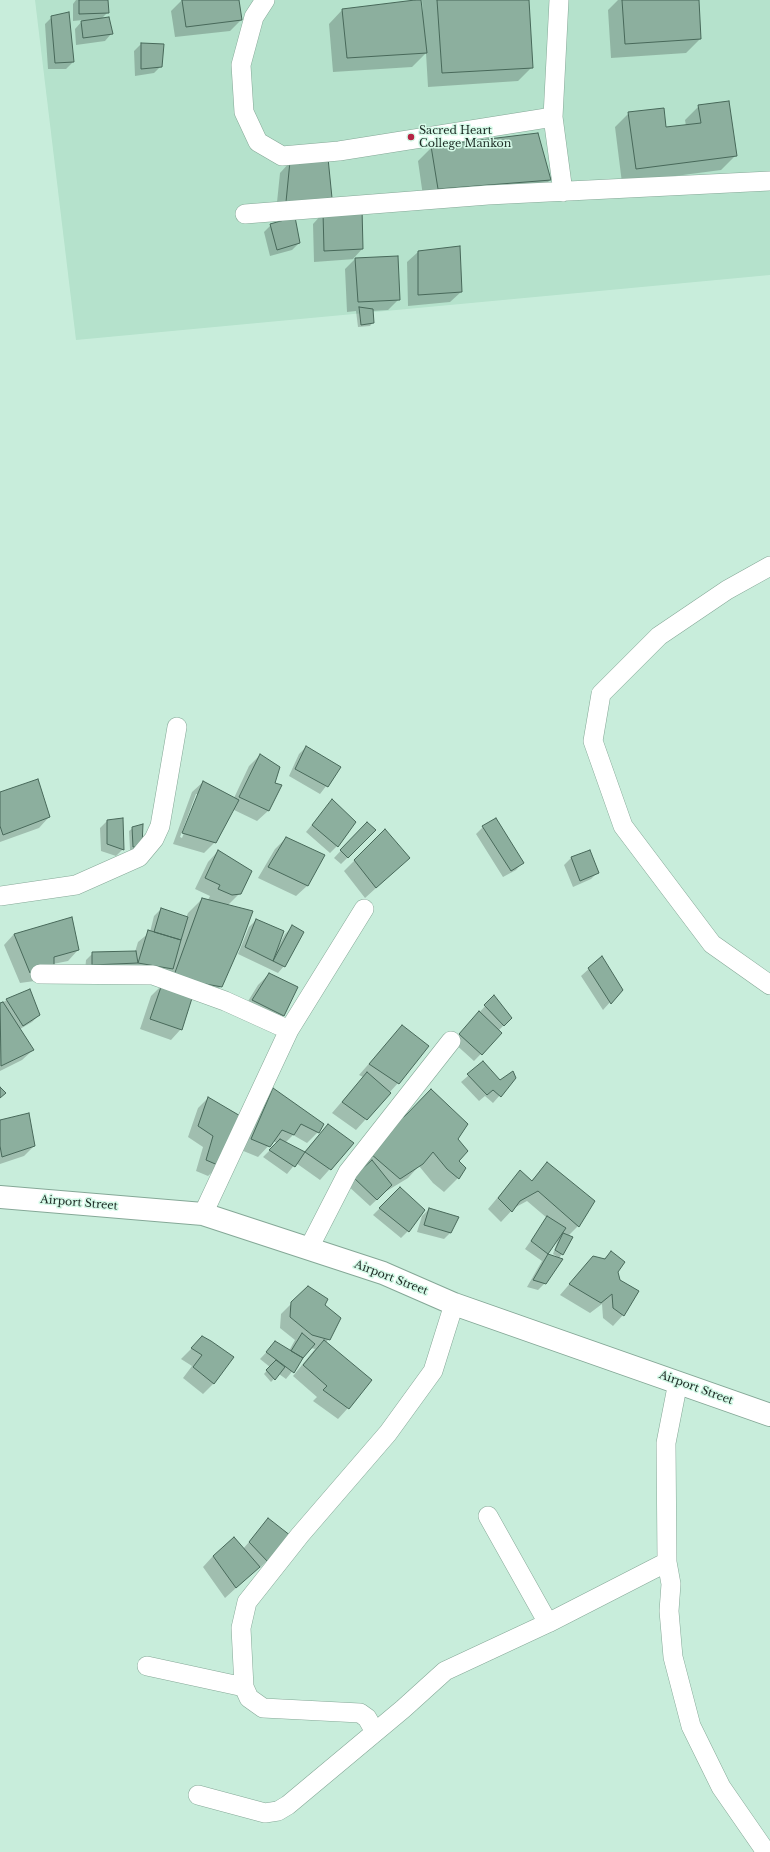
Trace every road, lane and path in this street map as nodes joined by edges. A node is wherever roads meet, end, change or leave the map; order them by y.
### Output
1 (265, 0) edge
2 (559, 0) edge
3 (552, 117) junction
4 (770, 181) edge
5 (563, 192) junction
6 (245, 214) dead end
7 (770, 566) edge
8 (177, 727) dead end
9 (0, 896) edge
10 (364, 909) dead end
11 (40, 974) dead end
12 (770, 985) edge
13 (289, 1030) junction
14 (450, 1041) dead end
15 (0, 1197) edge
16 (202, 1214) junction
17 (309, 1248) junction
18 (454, 1304) junction
19 (678, 1382) junction
20 (770, 1415) edge
21 (488, 1516) dead end
22 (667, 1562) junction
23 (548, 1623) junction
24 (147, 1666) dead end
25 (244, 1687) junction
26 (375, 1732) junction
27 (198, 1795) dead end
28 (766, 1852) edge

1 - 3 street
2 - 3 street
3 - 5 street
4 - 5 street
5 - 6 street
7 - 12 street
8 - 9 street
10 - 13 street
11 - 13 street
13 - 16 street
14 - 17 street
15 - 16 highway, Airport Street
16 - 17 highway, Airport Street
17 - 18 highway, Airport Street
18 - 19 highway, Airport Street
18 - 25 street
19 - 20 highway, Airport Street
19 - 22 street
21 - 23 street
22 - 23 street
22 - 28 street
23 - 26 street
24 - 25 street
25 - 26 street
26 - 27 street

